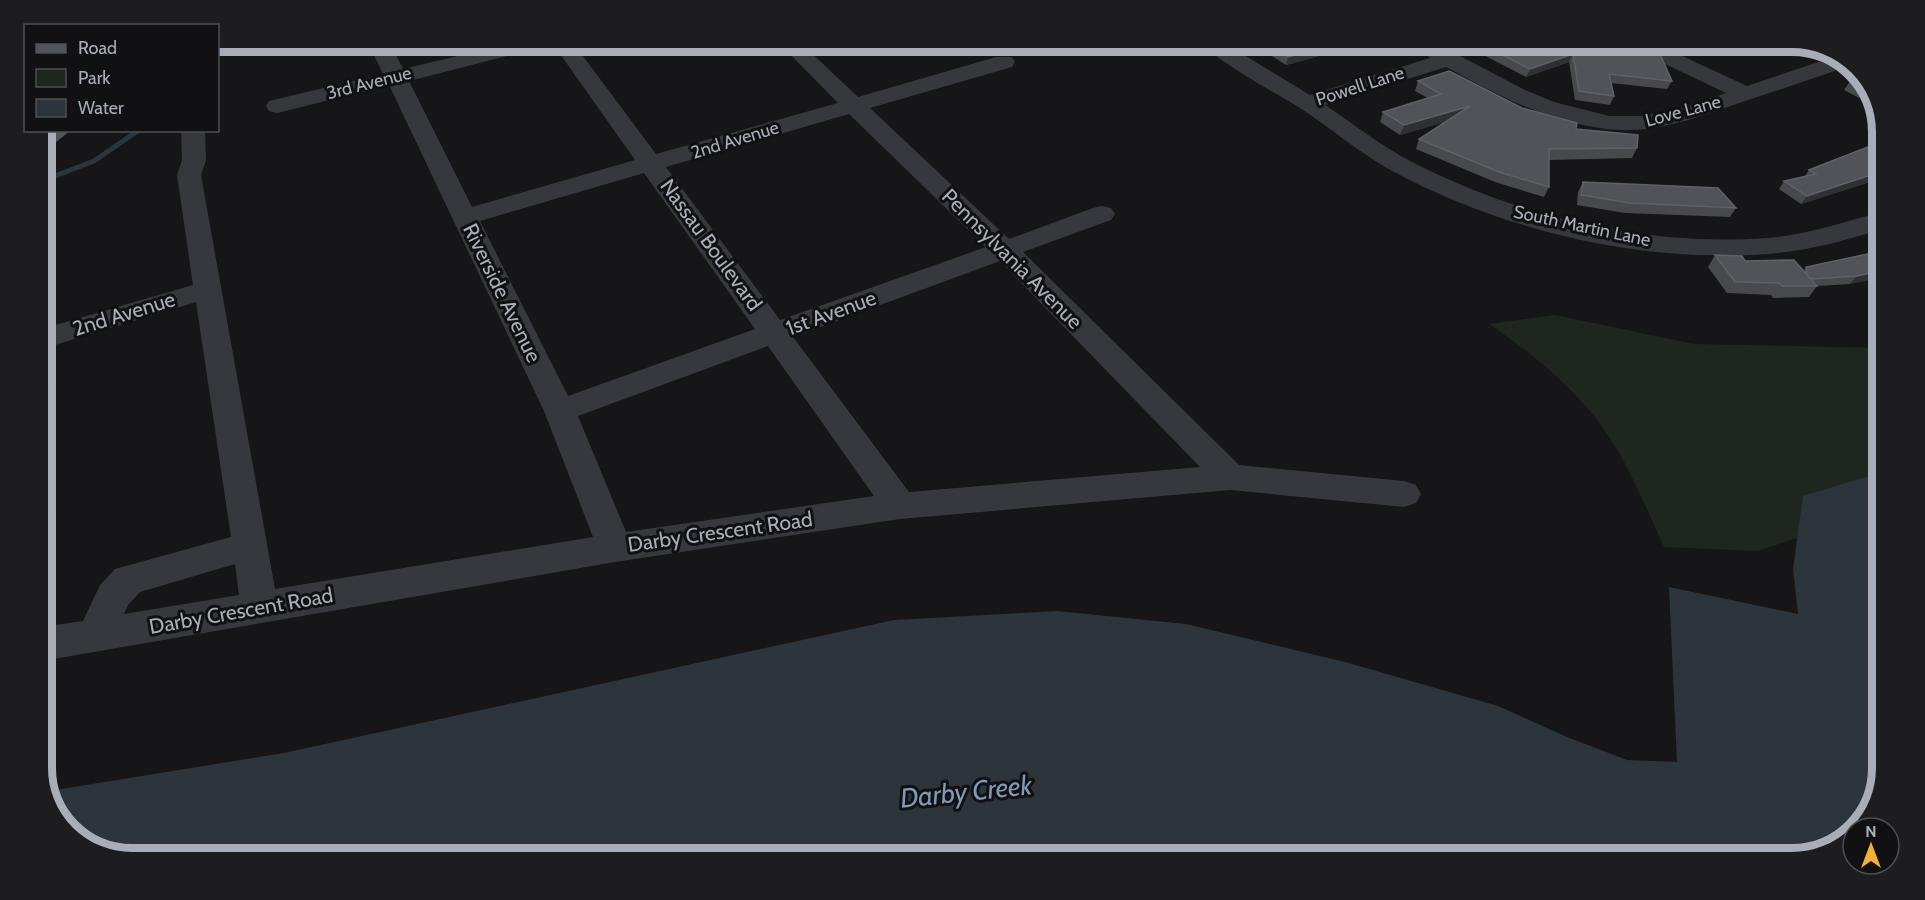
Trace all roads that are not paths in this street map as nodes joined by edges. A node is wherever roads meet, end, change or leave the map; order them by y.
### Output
1 (384, 52) edge
2 (497, 52) edge
3 (569, 52) edge
4 (798, 52) edge
5 (1226, 52) edge
6 (1437, 52) edge
7 (1656, 52) edge
8 (1448, 58) junction
9 (1004, 62) dead end
10 (1834, 64) edge
11 (396, 75) junction
12 (1744, 93) junction
13 (1307, 103) junction
14 (854, 105) junction
15 (277, 106) dead end
16 (193, 132) edge
17 (652, 165) junction
18 (1102, 214) dead end
19 (465, 217) junction
20 (1872, 224) edge
21 (1005, 250) junction
22 (206, 290) junction
23 (775, 333) junction
24 (53, 336) edge
25 (560, 411) junction
26 (1230, 477) junction
27 (1404, 494) dead end
28 (900, 506) junction
29 (249, 546) junction
30 (615, 548) junction
31 (260, 608) junction
32 (96, 635) junction
33 (53, 642) edge

1 - 11 street, Riverside Avenue
2 - 11 street, 3rd Avenue
3 - 17 street, Nassau Boulevard
4 - 14 street, Pennsylvania Avenue
5 - 13 street, South Martin Lane
6 - 8 street, Love Lane
7 - 12 street
8 - 12 street, Love Lane
8 - 13 street, Powell Lane
9 - 14 street, 2nd Avenue
10 - 12 street, Love Lane
11 - 15 street, 3rd Avenue
11 - 19 street, Riverside Avenue
13 - 20 street, South Martin Lane
14 - 17 street, 2nd Avenue
14 - 21 street, Pennsylvania Avenue
16 - 22 street
17 - 19 street, 2nd Avenue
17 - 23 street, Nassau Boulevard
18 - 21 street, 1st Avenue
19 - 25 street, Riverside Avenue
21 - 23 street, 1st Avenue
21 - 26 street, Pennsylvania Avenue
22 - 24 street, 2nd Avenue
22 - 29 street
23 - 25 street, 1st Avenue
23 - 28 street, Nassau Boulevard
25 - 30 street, Riverside Avenue
26 - 27 street, Darby Crescent Road
26 - 28 street, Darby Crescent Road
28 - 30 street, Darby Crescent Road
29 - 31 street
29 - 32 street
30 - 31 street, Darby Crescent Road
31 - 32 street, Darby Crescent Road
32 - 33 street, Darby Crescent Road

